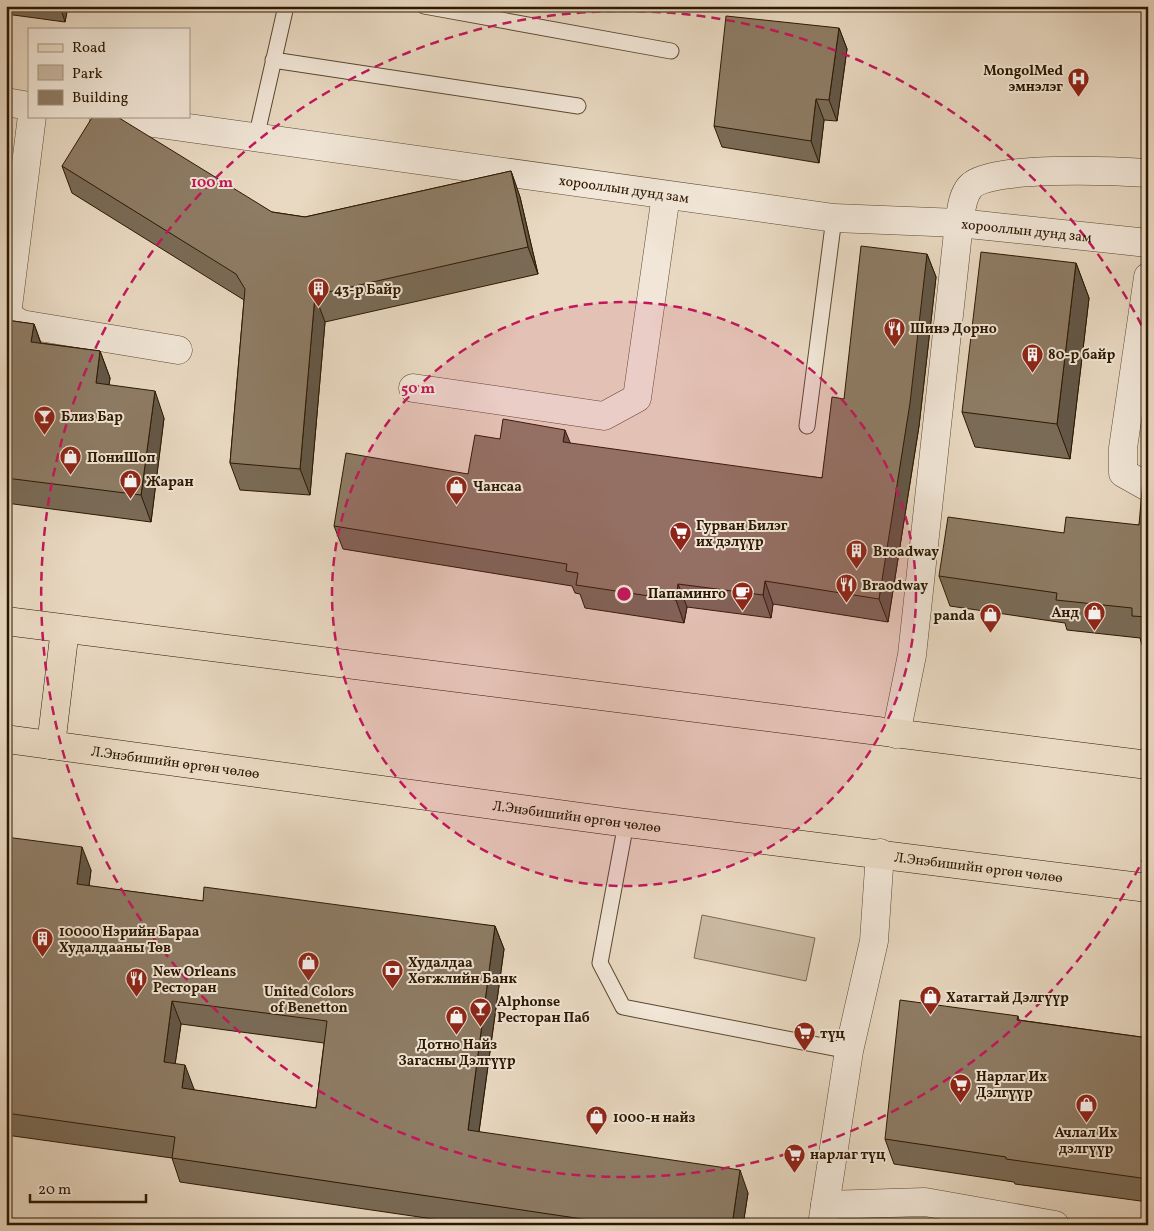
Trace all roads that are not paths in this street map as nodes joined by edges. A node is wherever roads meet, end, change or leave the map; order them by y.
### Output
1 (286, 6) edge
2 (424, 6) edge
3 (672, 51) dead end
4 (273, 60) junction
5 (6, 102) edge
6 (28, 106) edge
7 (578, 106) dead end
8 (32, 118) edge
9 (117, 118) edge
10 (256, 138) junction
11 (1148, 173) edge
12 (666, 195) junction
13 (834, 218) junction
14 (959, 223) junction
15 (1148, 242) edge
16 (1148, 277) edge
17 (6, 315) edge
18 (178, 350) dead end
19 (413, 388) dead end
20 (807, 426) dead end
21 (1148, 487) edge
22 (6, 621) edge
23 (65, 629) junction
24 (896, 734) junction
25 (6, 739) edge
26 (51, 745) junction
27 (1148, 765) edge
28 (626, 823) junction
29 (880, 853) junction
30 (1148, 888) edge
31 (849, 1051) junction
32 (824, 1215) edge
33 (1055, 1225) edge

1 - 4 lane
2 - 3 lane
4 - 7 lane
4 - 10 lane
5 - 6 street
8 - 17 street
9 - 10 street, хорооллын дунд зам
10 - 12 street, хорооллын дунд зам
11 - 14 street
12 - 13 street, хорооллын дунд зам
12 - 19 street
13 - 14 street, хорооллын дунд зам
13 - 20 lane
14 - 15 street, хорооллын дунд зам
14 - 24 street
16 - 21 street
17 - 18 street
22 - 23 main road
23 - 24 main road
23 - 26 main road
24 - 27 main road
25 - 26 main road, Л.Энэбишийн өргөн чөлөө
26 - 28 main road, Л.Энэбишийн өргөн чөлөө
28 - 29 main road, Л.Энэбишийн өргөн чөлөө
28 - 31 lane
29 - 30 main road, Л.Энэбишийн өргөн чөлөө
29 - 31 street
31 - 32 street
32 - 33 street

